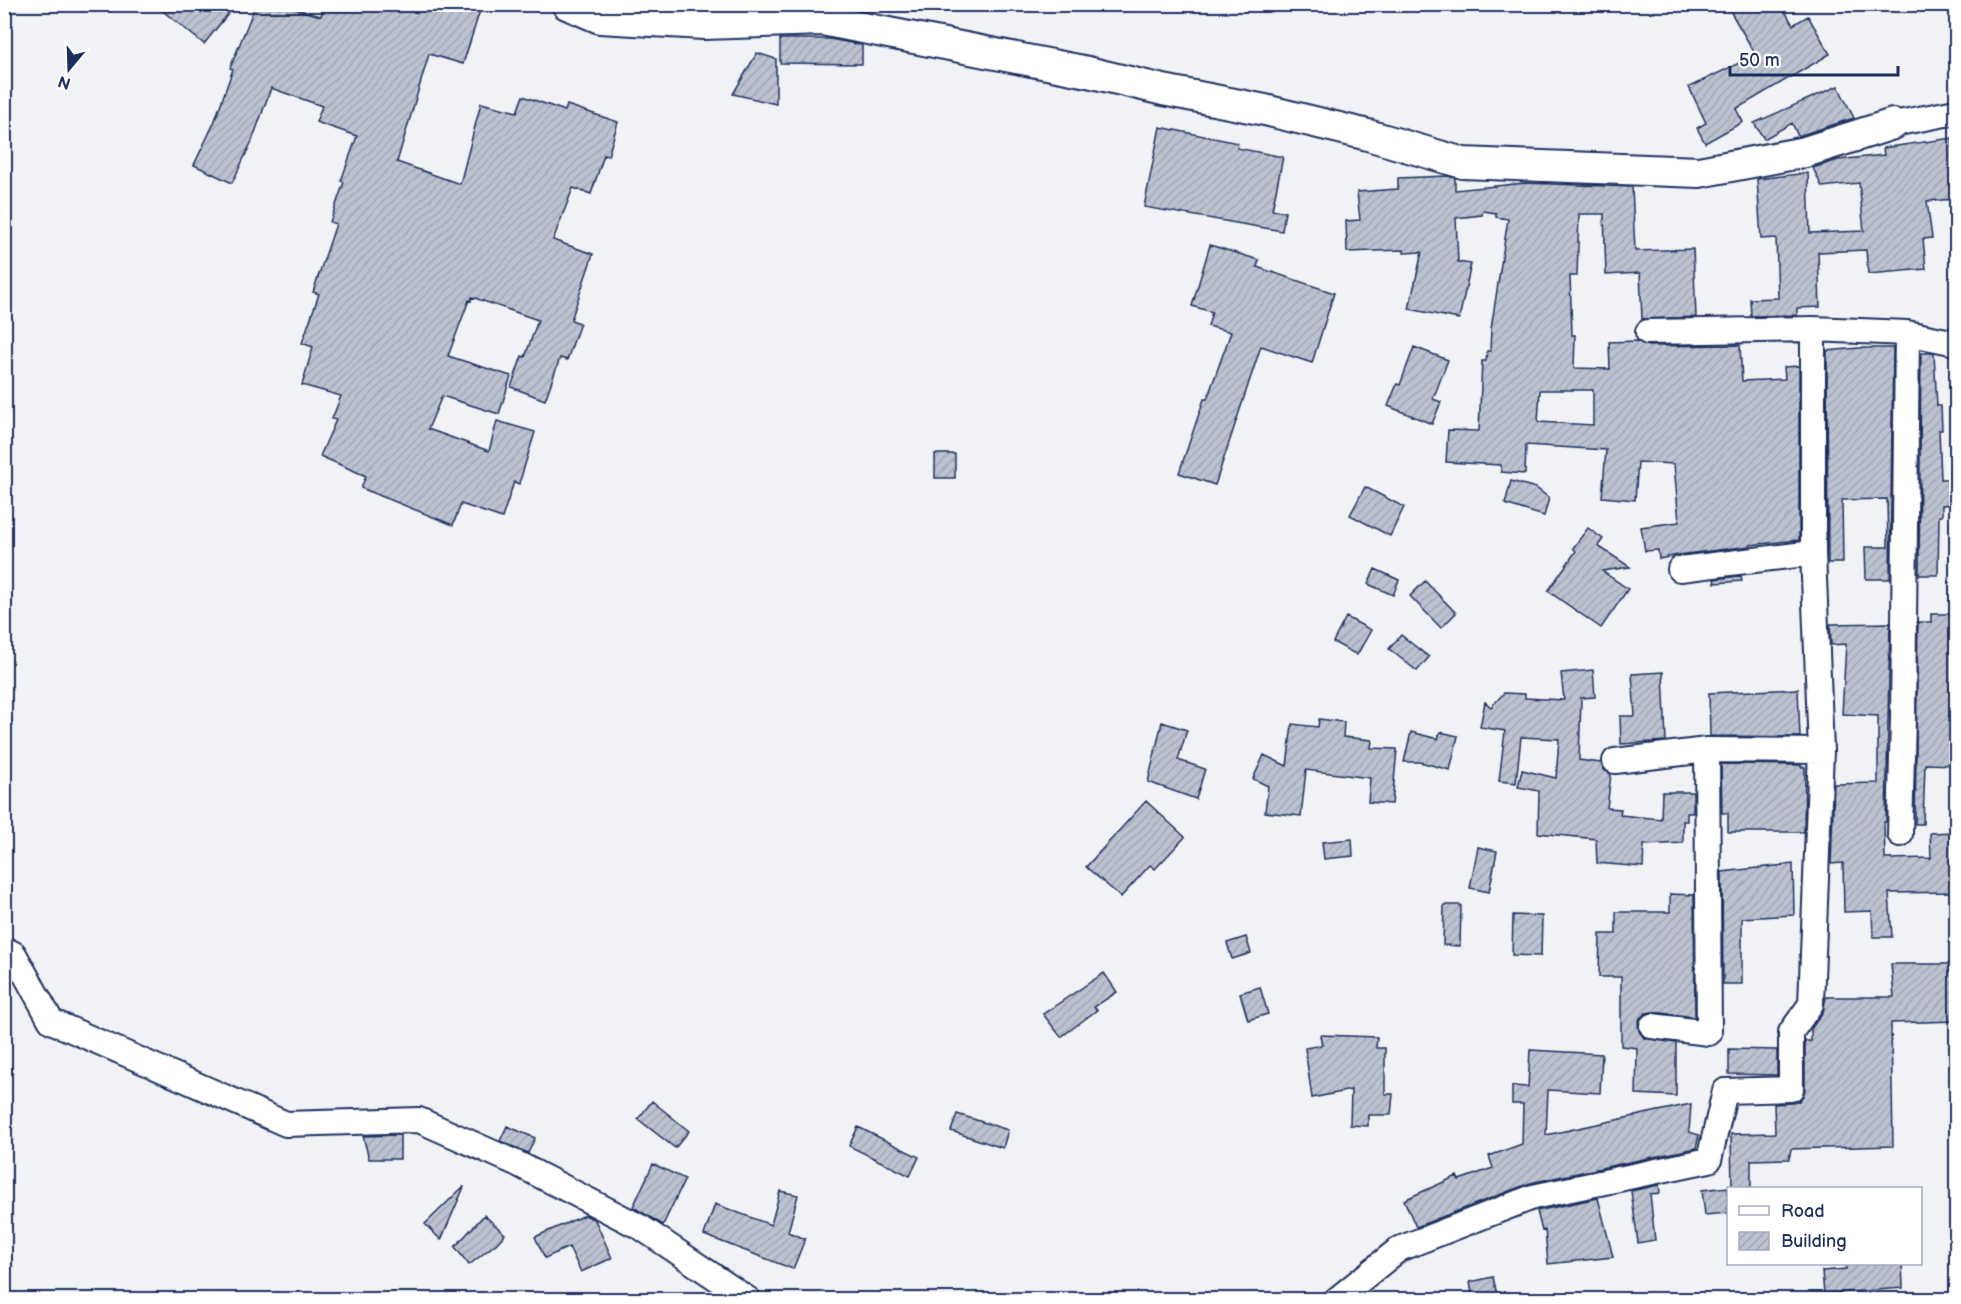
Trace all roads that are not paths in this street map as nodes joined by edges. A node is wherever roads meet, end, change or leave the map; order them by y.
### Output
1 (567, 4) edge
2 (751, 14) edge
3 (1956, 112) edge
4 (1893, 124) joint
5 (1813, 329) junction
6 (1648, 332) dead end
7 (1907, 333) junction
8 (1956, 343) edge
9 (1813, 553) junction
10 (1680, 568) dead end
11 (1707, 750) junction
12 (1821, 751) junction
13 (1615, 761) dead end
14 (1900, 834) dead end
15 (4, 949) edge
16 (1652, 1026) dead end
17 (749, 1299) edge
18 (1336, 1299) edge

1 - 2 street
2 - 4 street
3 - 4 street
5 - 6 street
5 - 7 street
5 - 9 street
7 - 8 street
7 - 14 street
9 - 10 street
9 - 12 street
11 - 12 street
11 - 13 street
11 - 16 street
12 - 18 street
15 - 17 street

